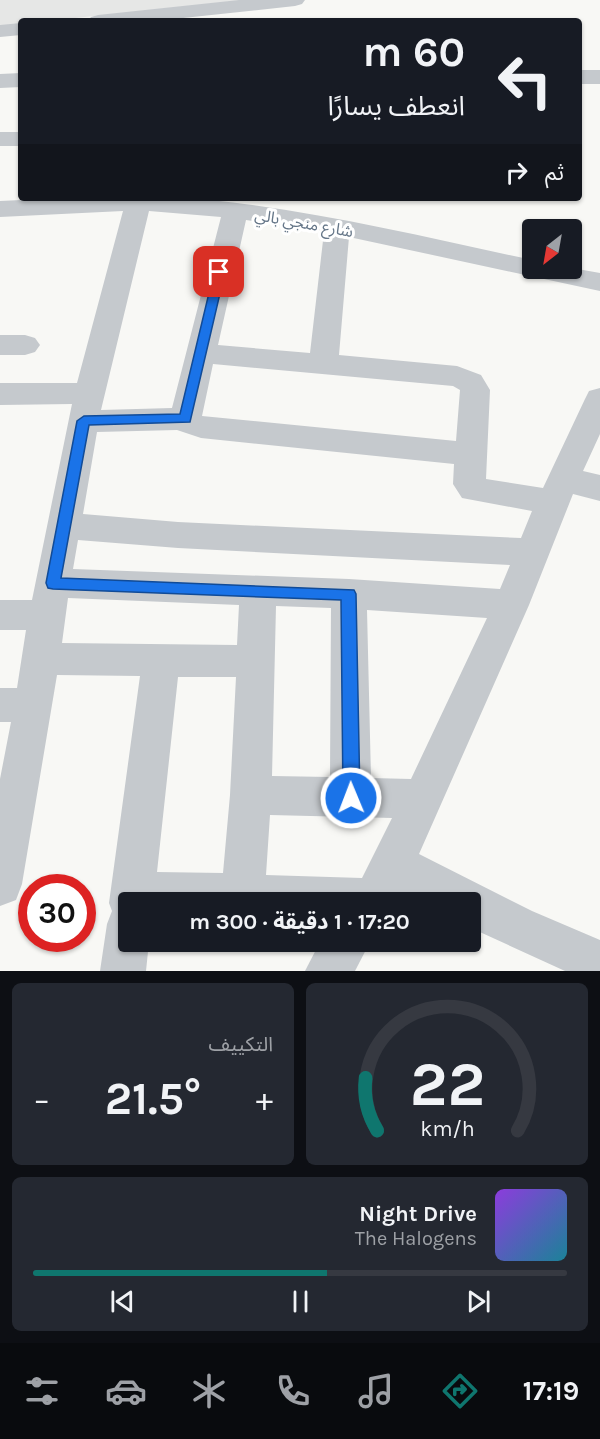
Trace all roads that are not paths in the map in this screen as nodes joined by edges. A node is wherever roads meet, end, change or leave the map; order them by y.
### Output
1 (281, 5) edge
2 (132, 18) edge
3 (18, 29) edge
4 (0, 31) edge
5 (582, 77) edge
6 (600, 77) edge
7 (18, 80) edge
8 (0, 81) edge
9 (0, 139) edge
10 (18, 139) edge
11 (138, 203) junction
12 (279, 207) edge
13 (0, 209) edge
14 (235, 212) junction
15 (337, 228) junction
16 (522, 266) edge
17 (582, 278) edge
18 (600, 282) edge
19 (200, 353) junction
20 (324, 363) junction
21 (0, 394) edge
22 (600, 399) edge
23 (86, 407) junction
24 (185, 419) junction
25 (469, 454) junction
26 (600, 488) edge
27 (558, 490) junction
28 (64, 526) junction
29 (534, 552) junction
30 (258, 590) junction
31 (349, 594) junction
32 (50, 599) junction
33 (511, 605) junction
34 (0, 615) edge
35 (41, 659) junction
36 (161, 659) junction
37 (254, 660) junction
38 (17, 705) edge
39 (250, 795) junction
40 (351, 798) junction
41 (423, 799) junction
42 (6, 832) edge
43 (393, 864) junction
44 (0, 884) edge
45 (133, 892) edge
46 (243, 892) edge
47 (378, 892) edge
48 (447, 892) edge
49 (481, 910) edge
50 (125, 952) edge
51 (340, 952) edge
52 (600, 963) edge
53 (123, 971) edge
54 (328, 971) edge

1 - 2 street
3 - 4 street
5 - 6 street
7 - 8 street
9 - 10 street
11 - 13 street, شارع منجي بالي
11 - 14 street, شارع منجي بالي
11 - 23 street
12 - 14 street, شارع منجي بالي
12 - 15 street, شارع منجي بالي
14 - 19 street
15 - 16 street, شارع منجي بالي
15 - 20 street
17 - 18 street, شارع منجي بالي
19 - 20 street
19 - 24 street
20 - 25 street
21 - 23 street
22 - 27 street
23 - 24 street
23 - 28 street
24 - 25 street
25 - 27 street
26 - 27 street
27 - 29 street
28 - 29 street
28 - 32 street
29 - 33 street
30 - 31 street
30 - 32 street
30 - 37 street
31 - 33 street
31 - 40 street
32 - 34 street
32 - 35 street
33 - 41 street
35 - 36 street
35 - 38 street
36 - 37 street
36 - 45 street
37 - 39 street
38 - 42 street
39 - 40 street
39 - 46 street
40 - 41 street
41 - 43 street
42 - 44 street
43 - 47 street
43 - 48 street
49 - 52 street
50 - 53 street
51 - 54 street

